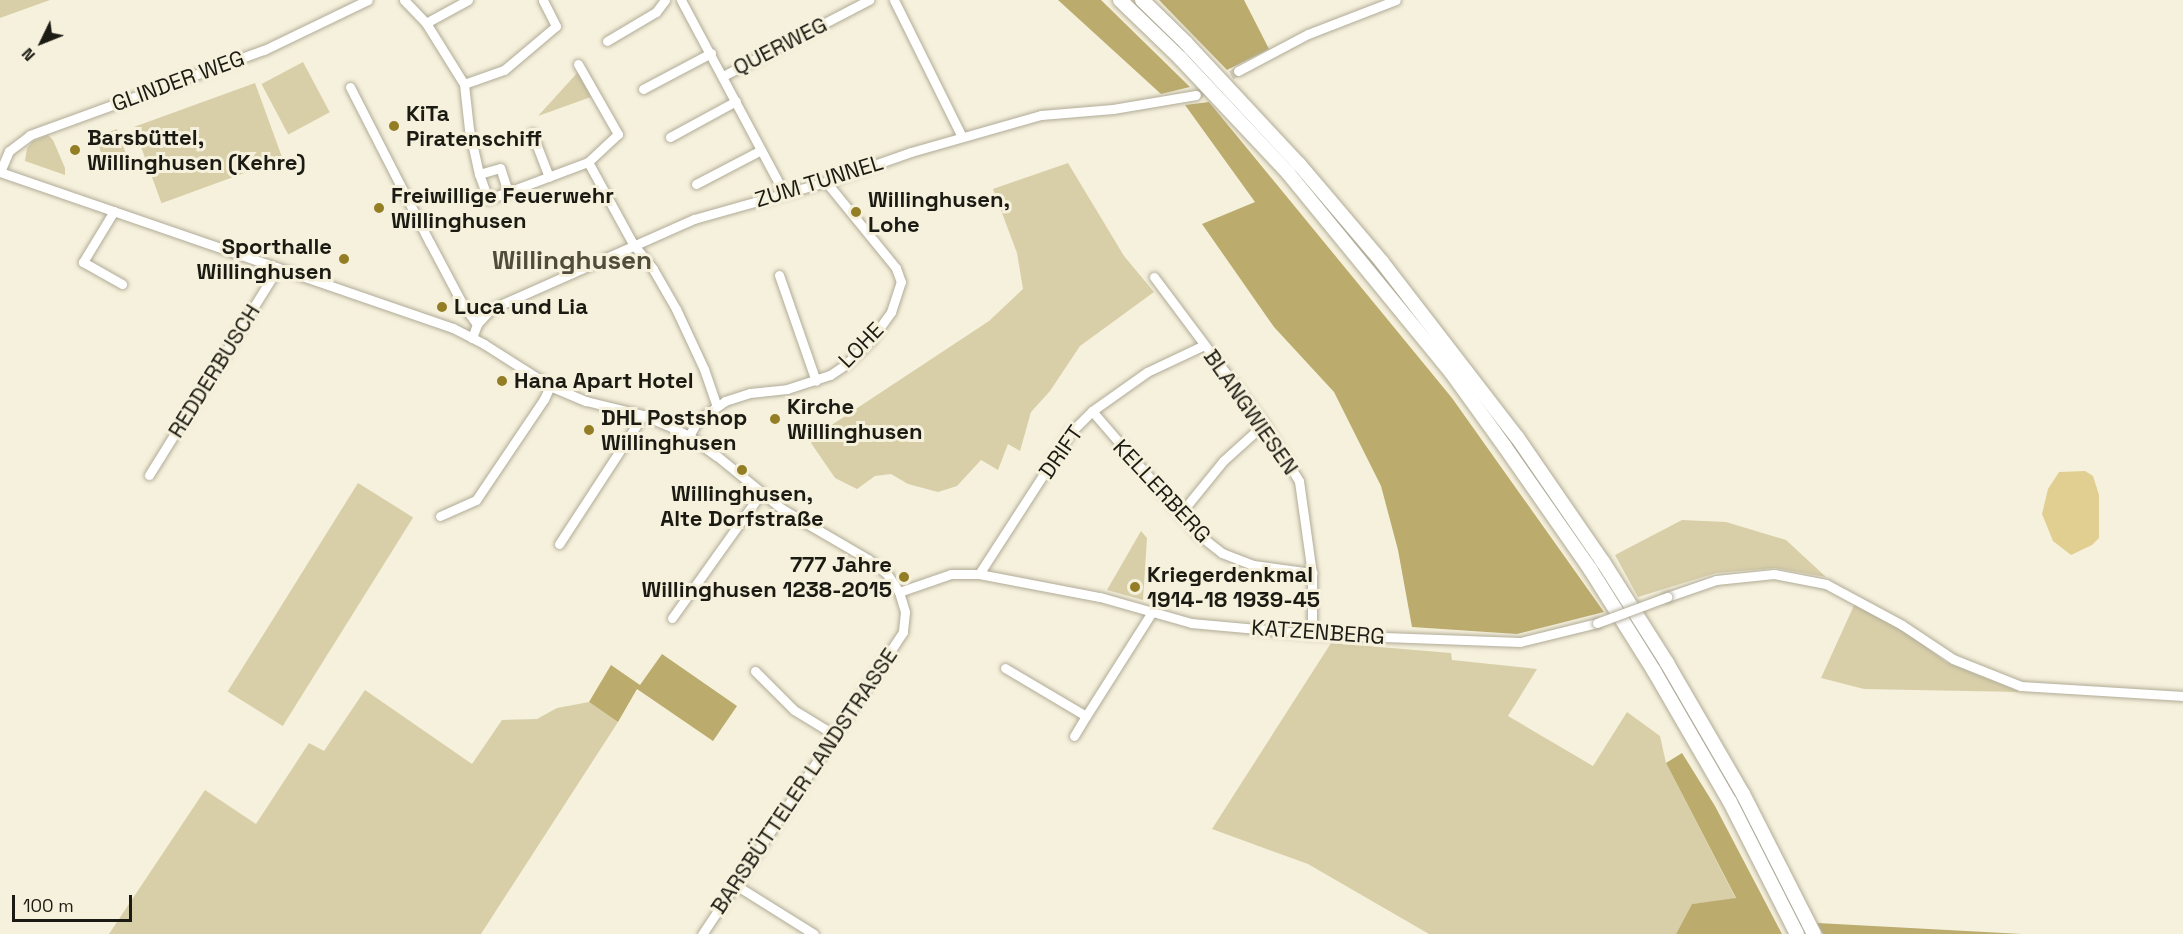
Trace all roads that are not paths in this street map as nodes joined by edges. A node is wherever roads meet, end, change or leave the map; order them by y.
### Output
1 (368, 0) edge
2 (404, 0) edge
3 (468, 0) edge
4 (543, 0) edge
5 (665, 0) edge
6 (681, 0) edge
7 (869, 0) edge
8 (894, 0) edge
9 (1120, 0) edge
10 (1142, 0) edge
11 (1396, 0) edge
12 (1378, 3) edge
13 (426, 23) junction
14 (607, 41) dead end
15 (711, 53) junction
16 (578, 64) dead end
17 (1238, 71) tunnel mouth
18 (723, 76) junction
19 (464, 84) junction
20 (350, 87) dead end
21 (643, 89) dead end
22 (1196, 95) tunnel mouth
23 (736, 101) junction
24 (532, 133) dead end
25 (670, 137) dead end
26 (962, 137) junction
27 (761, 150) junction
28 (588, 162) junction
29 (0, 172) edge
30 (479, 174) junction
31 (549, 177) junction
32 (826, 182) junction
33 (696, 184) dead end
34 (508, 192) junction
35 (783, 192) junction
36 (114, 211) junction
37 (633, 244) junction
38 (278, 268) junction
39 (779, 274) dead end
40 (1154, 277) dead end
41 (122, 284) dead end
42 (477, 324) junction
43 (472, 338) junction
44 (1204, 345) junction
45 (816, 381) junction
46 (550, 386) junction
47 (717, 406) junction
48 (1092, 411) junction
49 (643, 415) junction
50 (1264, 423) junction
51 (689, 436) junction
52 (149, 475) dead end
53 (761, 493) junction
54 (1180, 514) junction
55 (440, 516) dead end
56 (559, 544) dead end
57 (1312, 573) junction
58 (979, 574) junction
59 (900, 592) junction
60 (1152, 612) junction
61 (672, 618) dead end
62 (1312, 634) junction
63 (1005, 668) dead end
64 (754, 671) dead end
65 (2183, 696) edge
66 (1086, 716) junction
67 (835, 735) junction
68 (1074, 736) dead end
69 (734, 884) junction
70 (702, 934) edge
71 (814, 934) edge
72 (1797, 934) edge
73 (1814, 934) edge

1 - 29 street, GLINDER WEG
2 - 13 street
3 - 13 street
4 - 19 street
5 - 14 street
6 - 15 street
7 - 18 street, QUERWEG
8 - 26 street
9 - 72 highway
10 - 73 highway
11 - 12 street
12 - 17 street
13 - 19 street
15 - 18 street
15 - 21 street
16 - 28 street
18 - 23 street
19 - 30 street
20 - 42 street
22 - 26 street, ZUM TUNNEL
23 - 25 street
23 - 27 street
24 - 31 street
26 - 32 street, ZUM TUNNEL
27 - 33 street
27 - 35 street
28 - 31 street
28 - 37 street
29 - 36 street
30 - 34 street
30 - 34 street
31 - 34 street
32 - 35 street, ZUM TUNNEL
32 - 45 street, LOHE
35 - 37 street, ZUM TUNNEL
36 - 38 street
36 - 41 street
37 - 42 street, ZUM TUNNEL
37 - 47 street
38 - 43 street
38 - 52 street, REDDERBUSCH
39 - 45 street
40 - 44 street, BLANGWIESEN
42 - 43 street
43 - 46 street
44 - 48 street, DRIFT
44 - 50 street, BLANGWIESEN
45 - 47 street, LOHE
46 - 49 street
46 - 55 street
47 - 51 street, LOHE
48 - 54 street, KELLERBERG
48 - 58 street, DRIFT
49 - 51 street
49 - 56 street
50 - 54 street
50 - 57 street, BLANGWIESEN
51 - 53 street
53 - 59 street
53 - 61 street
54 - 57 street, KELLERBERG
57 - 62 street, BLANGWIESEN
58 - 59 street, KATZENBERG
58 - 60 street, KATZENBERG
59 - 67 street, BARSBÜTTELER LANDSTRASSE
60 - 62 street, KATZENBERG
60 - 66 street
62 - 65 street, KATZENBERG, bridge
63 - 66 street
64 - 67 street
66 - 68 street
67 - 69 street, BARSBÜTTELER LANDSTRASSE
69 - 70 street, BARSBÜTTELER LANDSTRASSE
69 - 71 street

